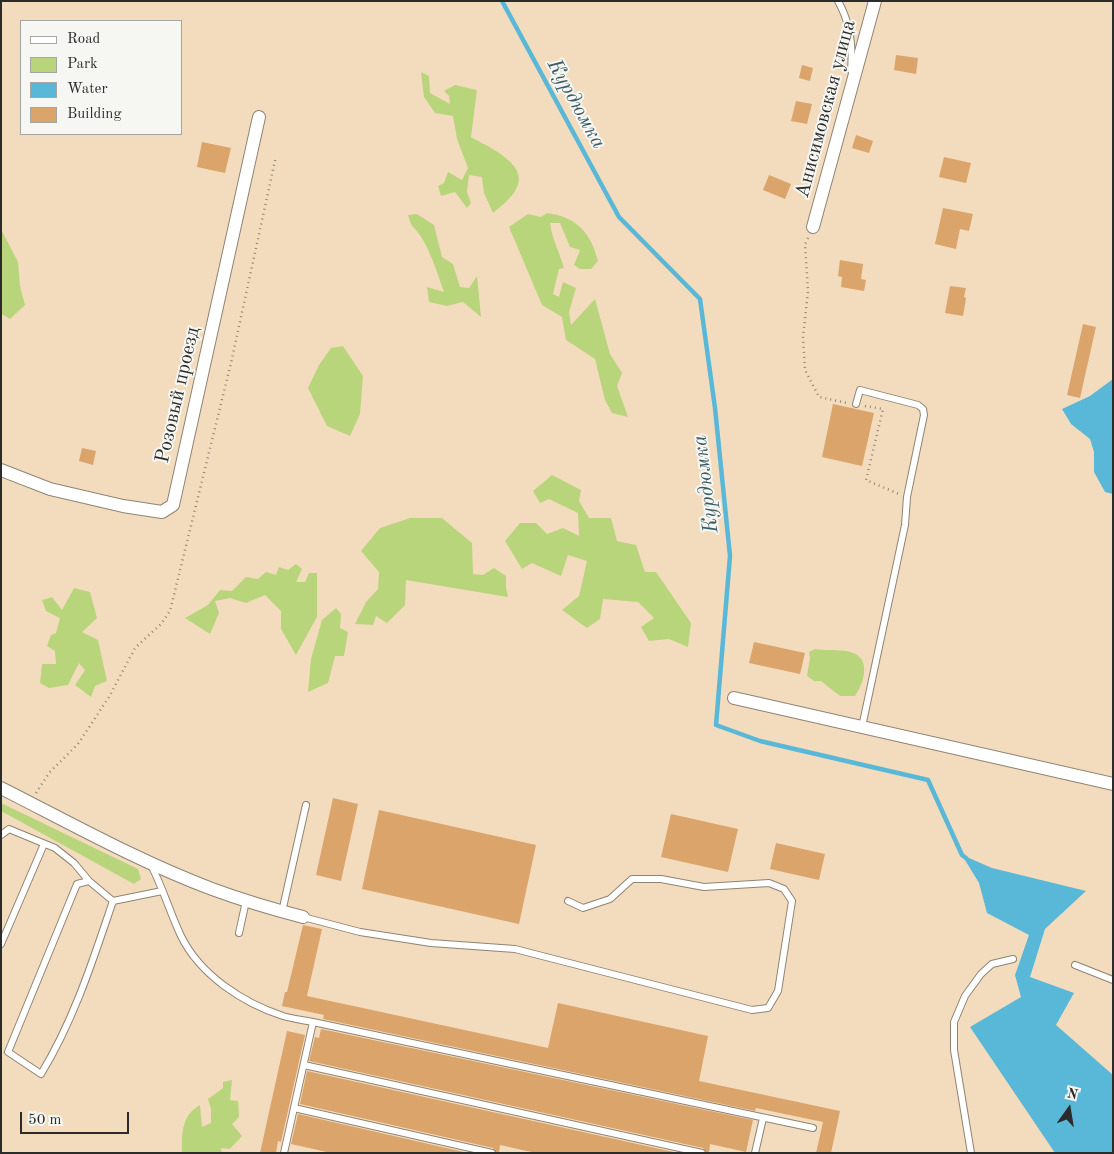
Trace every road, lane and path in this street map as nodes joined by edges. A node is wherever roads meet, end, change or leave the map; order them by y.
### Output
1 (838, 1) edge
2 (875, 1) edge
3 (849, 95) junction
4 (259, 117) dead end
5 (813, 227) joint
6 (856, 404) junction
7 (1, 470) edge
8 (907, 497) junction
9 (734, 698) dead end
10 (862, 727) junction
11 (1113, 784) edge
12 (1, 788) edge
13 (306, 805) dead end
14 (1, 835) edge
15 (44, 844) junction
16 (149, 862) junction
17 (89, 880) junction
18 (162, 891) junction
19 (114, 901) junction
20 (246, 901) junction
21 (568, 902) dead end
22 (282, 912) junction
23 (303, 917) joint
24 (239, 933) dead end
25 (1, 944) edge
26 (1013, 959) dead end
27 (1075, 965) dead end
28 (1113, 980) edge
29 (313, 1022) junction
30 (5, 1051) edge
31 (304, 1065) junction
32 (294, 1108) junction
33 (763, 1118) junction
34 (814, 1128) dead end
35 (284, 1153) edge
36 (492, 1153) edge
37 (702, 1153) edge
38 (756, 1153) edge
39 (970, 1153) edge

1 - 3 lane
2 - 3 street, Анисимовская улица
3 - 5 street, Анисимовская улица
4 - 7 street, Розовый проезд
5 - 6 path
6 - 8 path
6 - 8 lane
8 - 10 lane
9 - 10 street
10 - 11 street
12 - 16 street
13 - 22 lane
14 - 15 lane
15 - 17 lane
15 - 25 lane
16 - 18 lane
16 - 20 street
17 - 19 lane
17 - 30 lane
18 - 19 lane
18 - 29 lane
19 - 30 lane
20 - 22 street
20 - 24 lane
21 - 23 lane
22 - 23 street
26 - 39 lane
27 - 28 lane
29 - 31 lane
29 - 33 lane
31 - 32 lane
31 - 37 lane
32 - 35 lane
32 - 36 lane
33 - 34 lane
33 - 38 lane

